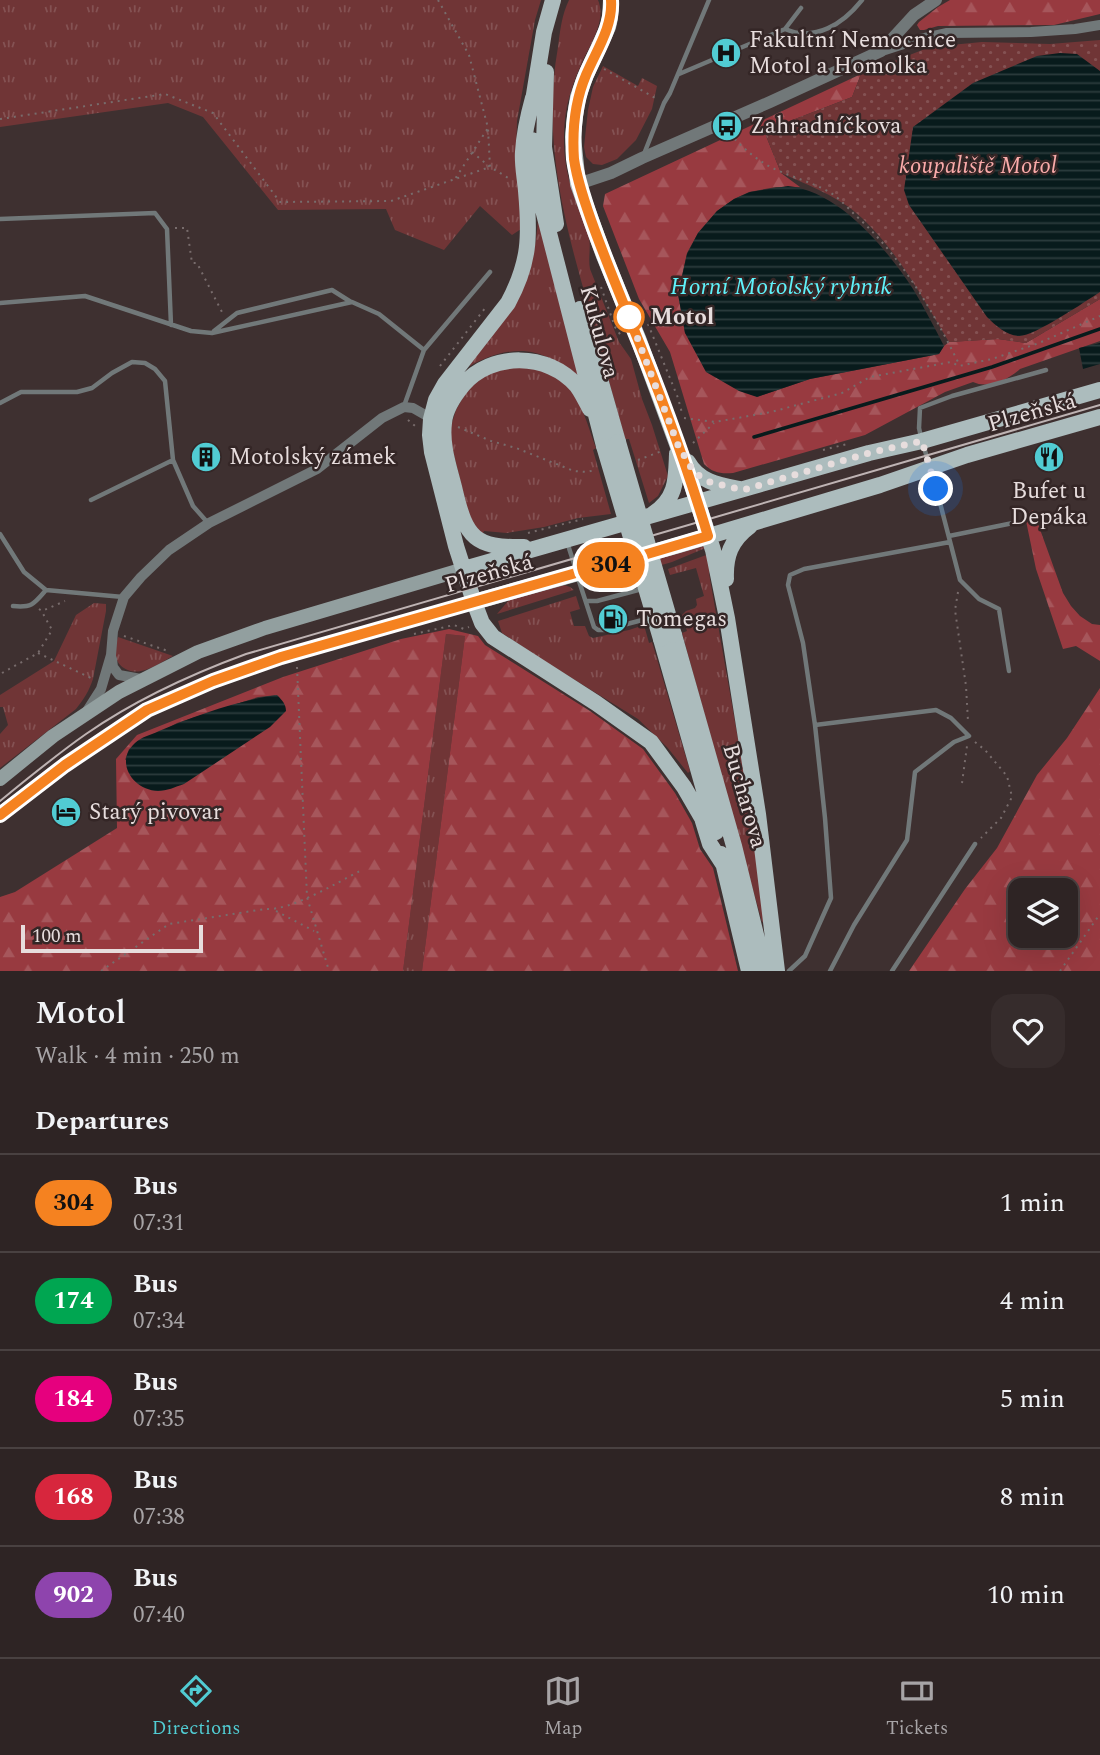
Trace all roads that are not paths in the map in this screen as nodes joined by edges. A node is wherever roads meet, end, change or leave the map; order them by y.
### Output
1 (553, 0) edge
2 (565, 0) edge
3 (709, 0) edge
4 (715, 0) edge
5 (862, 0) edge
6 (936, 0) edge
7 (610, 2) edge
8 (801, 8) dead end
9 (705, 9) junction
10 (1100, 25) edge
11 (785, 30) junction
12 (544, 32) junction
13 (881, 51) junction
14 (546, 72) junction
15 (678, 75) junction
16 (533, 98) junction
17 (642, 158) junction
18 (578, 184) junction
19 (0, 219) edge
20 (490, 272) dead end
21 (352, 302) junction
22 (0, 303) edge
23 (171, 325) junction
24 (212, 332) junction
25 (424, 350) junction
26 (1046, 370) dead end
27 (1100, 390) edge
28 (0, 403) edge
29 (404, 407) junction
30 (1100, 417) edge
31 (437, 421) junction
32 (599, 425) junction
33 (922, 441) junction
34 (611, 444) junction
35 (678, 447) junction
36 (173, 460) junction
37 (931, 467) junction
38 (743, 490) junction
39 (91, 500) dead end
40 (698, 502) junction
41 (645, 518) junction
42 (758, 521) junction
43 (209, 523) junction
44 (1013, 523) dead end
45 (0, 534) edge
46 (708, 536) junction
47 (948, 536) junction
48 (567, 540) junction
49 (950, 542) junction
50 (544, 547) junction
51 (464, 569) junction
52 (576, 573) junction
53 (46, 590) junction
54 (124, 597) junction
55 (586, 600) junction
56 (474, 602) junction
57 (13, 606) dead end
58 (727, 618) junction
59 (668, 637) junction
60 (111, 655) junction
61 (1009, 671) dead end
62 (143, 679) junction
63 (85, 714) junction
64 (814, 725) junction
65 (0, 779) edge
66 (0, 814) edge
67 (975, 844) road end
68 (723, 864) junction
69 (749, 971) edge
70 (765, 971) edge
71 (777, 971) edge
72 (789, 971) edge
73 (830, 971) edge
74 (892, 971) edge

1 - 12 main road, Kukulova
2 - 14 main road
3 - 9 lane
4 - 9 lane
5 - 11 lane
6 - 13 street
7 - 18 main road
8 - 11 lane
9 - 15 lane
10 - 13 street
11 - 15 lane
12 - 14 main road, Kukulova
12 - 16 main road, Kukulova
13 - 17 street
14 - 34 main road, Kukulova
15 - 17 lane
16 - 31 main road
16 - 32 main road, Kukulova
17 - 18 street
18 - 35 main road
19 - 23 lane
20 - 25 lane
21 - 24 lane
21 - 24 lane
21 - 25 lane
22 - 23 lane
23 - 24 lane
25 - 29 lane
26 - 33 lane
27 - 33 main road, Plzeňská
28 - 36 lane
29 - 31 street
29 - 43 street
30 - 37 main road, Plzeňská
31 - 32 main road
31 - 50 main road
31 - 51 main road
32 - 34 main road, Kukulova
33 - 37 lane
33 - 38 main road, Plzeňská
34 - 59 main road, Kukulova, bridge
35 - 38 main road
35 - 40 main road
35 - 41 main road
36 - 39 lane
36 - 43 lane
37 - 42 main road, Plzeňská
37 - 47 lane
38 - 40 main road, Plzeňská
40 - 41 main road, Plzeňská
40 - 46 main road
41 - 48 main road, Plzeňská
42 - 46 main road, Plzeňská
42 - 58 main road
43 - 54 street
44 - 47 lane
45 - 53 lane
46 - 52 main road, Plzeňská
46 - 58 main road
47 - 49 lane
48 - 50 main road, Plzeňská
48 - 52 lane
49 - 61 lane
49 - 64 lane
50 - 51 main road, Plzeňská
51 - 56 main road
51 - 62 main road, Plzeňská
52 - 55 lane
52 - 56 main road, Plzeňská
53 - 54 lane
53 - 57 lane
54 - 60 street
55 - 55 lane
56 - 66 main road, Plzeňská
56 - 68 main road
58 - 71 main road
59 - 68 main road, Bucharova
59 - 70 main road, Bucharova
60 - 62 street
60 - 63 street
62 - 63 main road, Plzeňská
63 - 65 main road, Plzeňská
64 - 72 lane
64 - 73 lane
67 - 74 lane
68 - 69 main road, Bucharova

